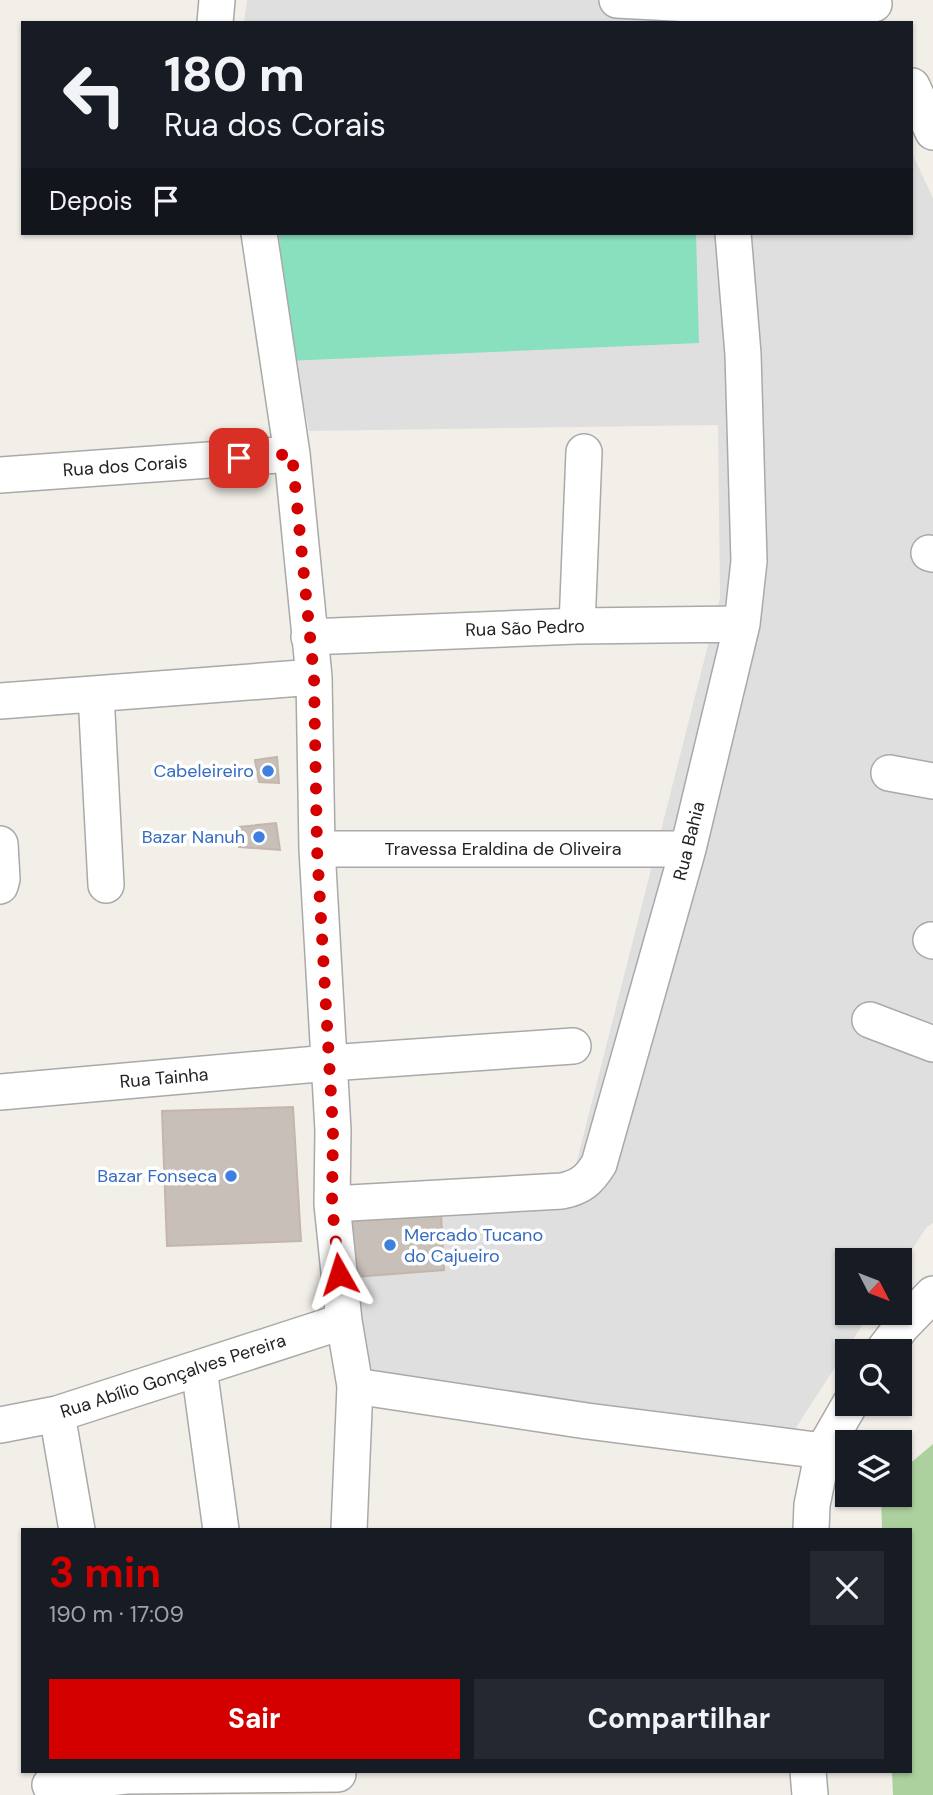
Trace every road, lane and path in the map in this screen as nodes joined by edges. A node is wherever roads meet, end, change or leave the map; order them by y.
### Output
1 (217, 0) edge
2 (617, 0) edge
3 (876, 9) edge
4 (215, 21) edge
5 (913, 88) edge
6 (933, 132) edge
7 (259, 235) edge
8 (733, 235) edge
9 (584, 452) dead end
10 (292, 454) junction
11 (0, 475) edge
12 (742, 624) junction
13 (577, 625) junction
14 (309, 637) junction
15 (314, 677) junction
16 (96, 694) junction
17 (0, 701) edge
18 (889, 773) dead end
19 (933, 782) edge
20 (0, 844) edge
21 (317, 849) junction
22 (688, 849) junction
23 (106, 885) dead end
24 (0, 886) edge
25 (870, 1020) dead end
26 (933, 1044) edge
27 (573, 1046) dead end
28 (329, 1063) junction
29 (0, 1092) edge
30 (332, 1204) junction
31 (933, 1294) edge
32 (344, 1321) junction
33 (892, 1339) edge
34 (199, 1368) junction
35 (355, 1386) junction
36 (57, 1414) junction
37 (843, 1416) edge
38 (0, 1425) edge
39 (823, 1451) junction
40 (77, 1528) edge
41 (221, 1528) edge
42 (349, 1528) edge
43 (811, 1528) edge
44 (808, 1773) edge
45 (338, 1780) edge
46 (50, 1785) dead end
47 (810, 1795) edge

1 - 4 street
2 - 3 street
5 - 6 street
7 - 10 street
8 - 12 street, Rua Bahia
9 - 13 street
10 - 11 street, Rua dos Corais
10 - 14 street
12 - 13 street, Rua São Pedro
12 - 22 street, Rua Bahia
13 - 14 street, Rua São Pedro
14 - 15 street
15 - 16 street
15 - 21 street
16 - 17 street
16 - 23 street
18 - 19 street
20 - 24 street
21 - 22 street, Travessa Eraldina de Oliveira
21 - 28 street
22 - 30 street, Rua Bahia
25 - 26 street
27 - 28 street, Rua Tainha
28 - 29 street, Rua Tainha
28 - 30 street
30 - 32 street
31 - 33 street
32 - 34 street, Rua Abílio Gonçalves Pereira
32 - 35 street
34 - 36 street, Rua Abílio Gonçalves Pereira
34 - 41 street
35 - 39 street
35 - 42 street
36 - 38 street, Rua Abílio Gonçalves Pereira
36 - 40 street
37 - 39 street
39 - 43 street
44 - 47 street
45 - 46 street

